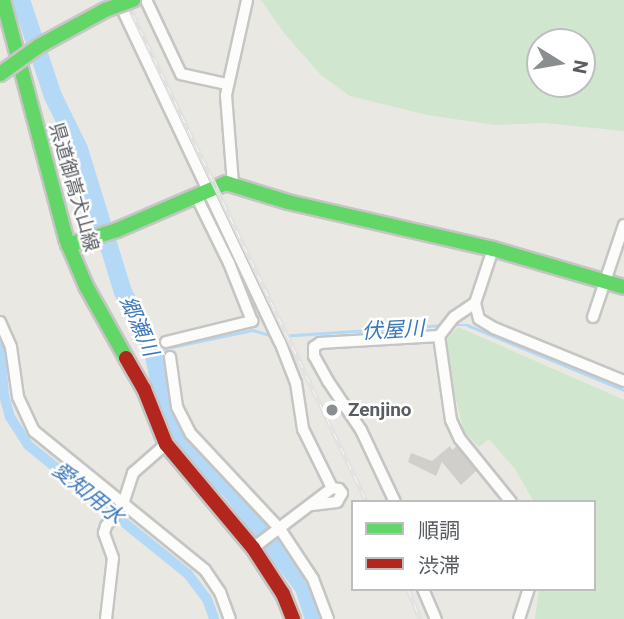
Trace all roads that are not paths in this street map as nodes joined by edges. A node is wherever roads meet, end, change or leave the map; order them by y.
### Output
1 (3, 0) edge
2 (118, 0) edge
3 (133, 0) edge
4 (146, 0) edge
5 (247, 0) edge
6 (0, 74) edge
7 (227, 84) junction
8 (233, 184) junction
9 (203, 195) junction
10 (624, 225) edge
11 (68, 245) junction
12 (493, 248) junction
13 (605, 282) junction
14 (624, 288) edge
15 (475, 303) junction
16 (593, 317) dead end
17 (0, 322) edge
18 (439, 336) junction
19 (166, 342) dead end
20 (170, 357) dead end
21 (624, 381) edge
22 (166, 444) junction
23 (394, 500) edge
24 (510, 500) edge
25 (123, 504) junction
26 (280, 529) junction
27 (256, 546) junction
28 (424, 591) edge
29 (528, 591) edge
30 (107, 619) edge
31 (230, 619) edge
32 (293, 619) edge
33 (328, 619) edge
34 (436, 619) edge
35 (519, 619) edge

1 - 11 main road, 県道御嵩犬山線
2 - 9 street
3 - 6 main road, bridge
4 - 7 street
5 - 7 street
7 - 8 street
8 - 9 main road
8 - 12 main road
9 - 11 main road
9 - 19 street
9 - 26 street
10 - 13 street
11 - 22 main road, 県道御嵩犬山線
12 - 13 main road
12 - 15 street
13 - 14 main road
13 - 16 street
15 - 18 street
15 - 21 street
17 - 25 street
18 - 23 street
18 - 24 street
20 - 26 street
22 - 25 street
22 - 27 main road, 県道御嵩犬山線
25 - 30 street
25 - 31 street
26 - 27 street
26 - 33 street
27 - 32 main road, 県道御嵩犬山線
28 - 34 street
29 - 35 street

